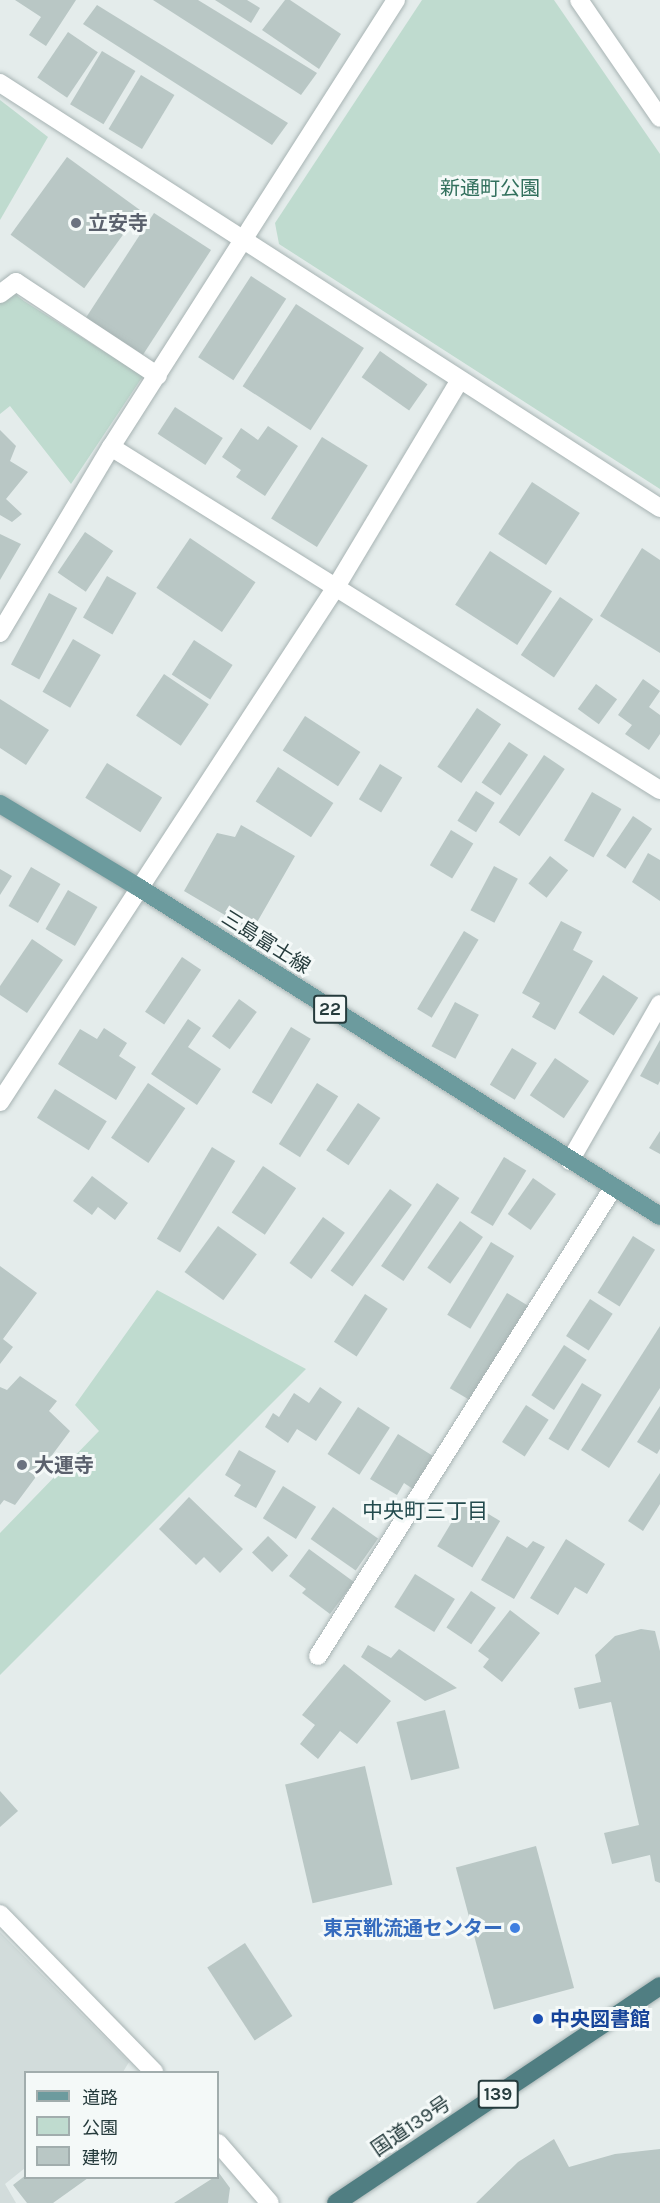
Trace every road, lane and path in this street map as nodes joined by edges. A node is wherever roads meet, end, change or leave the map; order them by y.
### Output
1 (396, 0) edge
2 (579, 0) edge
3 (0, 83) edge
4 (660, 118) edge
5 (245, 240) junction
6 (0, 294) edge
7 (158, 376) junction
8 (460, 380) junction
9 (111, 447) junction
10 (660, 508) edge
11 (336, 587) junction
12 (0, 633) edge
13 (658, 786) edge
14 (0, 804) edge
15 (138, 887) junction
16 (660, 1004) edge
17 (0, 1102) edge
18 (570, 1161) junction
19 (614, 1188) junction
20 (660, 1216) edge
21 (318, 1656) dead end
22 (0, 1914) edge
23 (660, 1986) edge
24 (152, 2071) edge
25 (219, 2144) edge
26 (270, 2203) edge
27 (336, 2203) edge

1 - 5 street
2 - 4 street
3 - 5 street
5 - 7 street
5 - 8 street
6 - 7 street
7 - 9 street
8 - 10 street
8 - 11 street
9 - 11 street
9 - 12 street
11 - 13 street
11 - 15 street
14 - 15 main road, 三島富士線 / 22
15 - 17 street
15 - 18 main road, 三島富士線 / 22
16 - 18 street
18 - 19 main road, 三島富士線 / 22
19 - 20 main road, 三島富士線 / 22
19 - 21 street
22 - 24 street
23 - 27 highway, 国道139号 / 139
25 - 26 street

